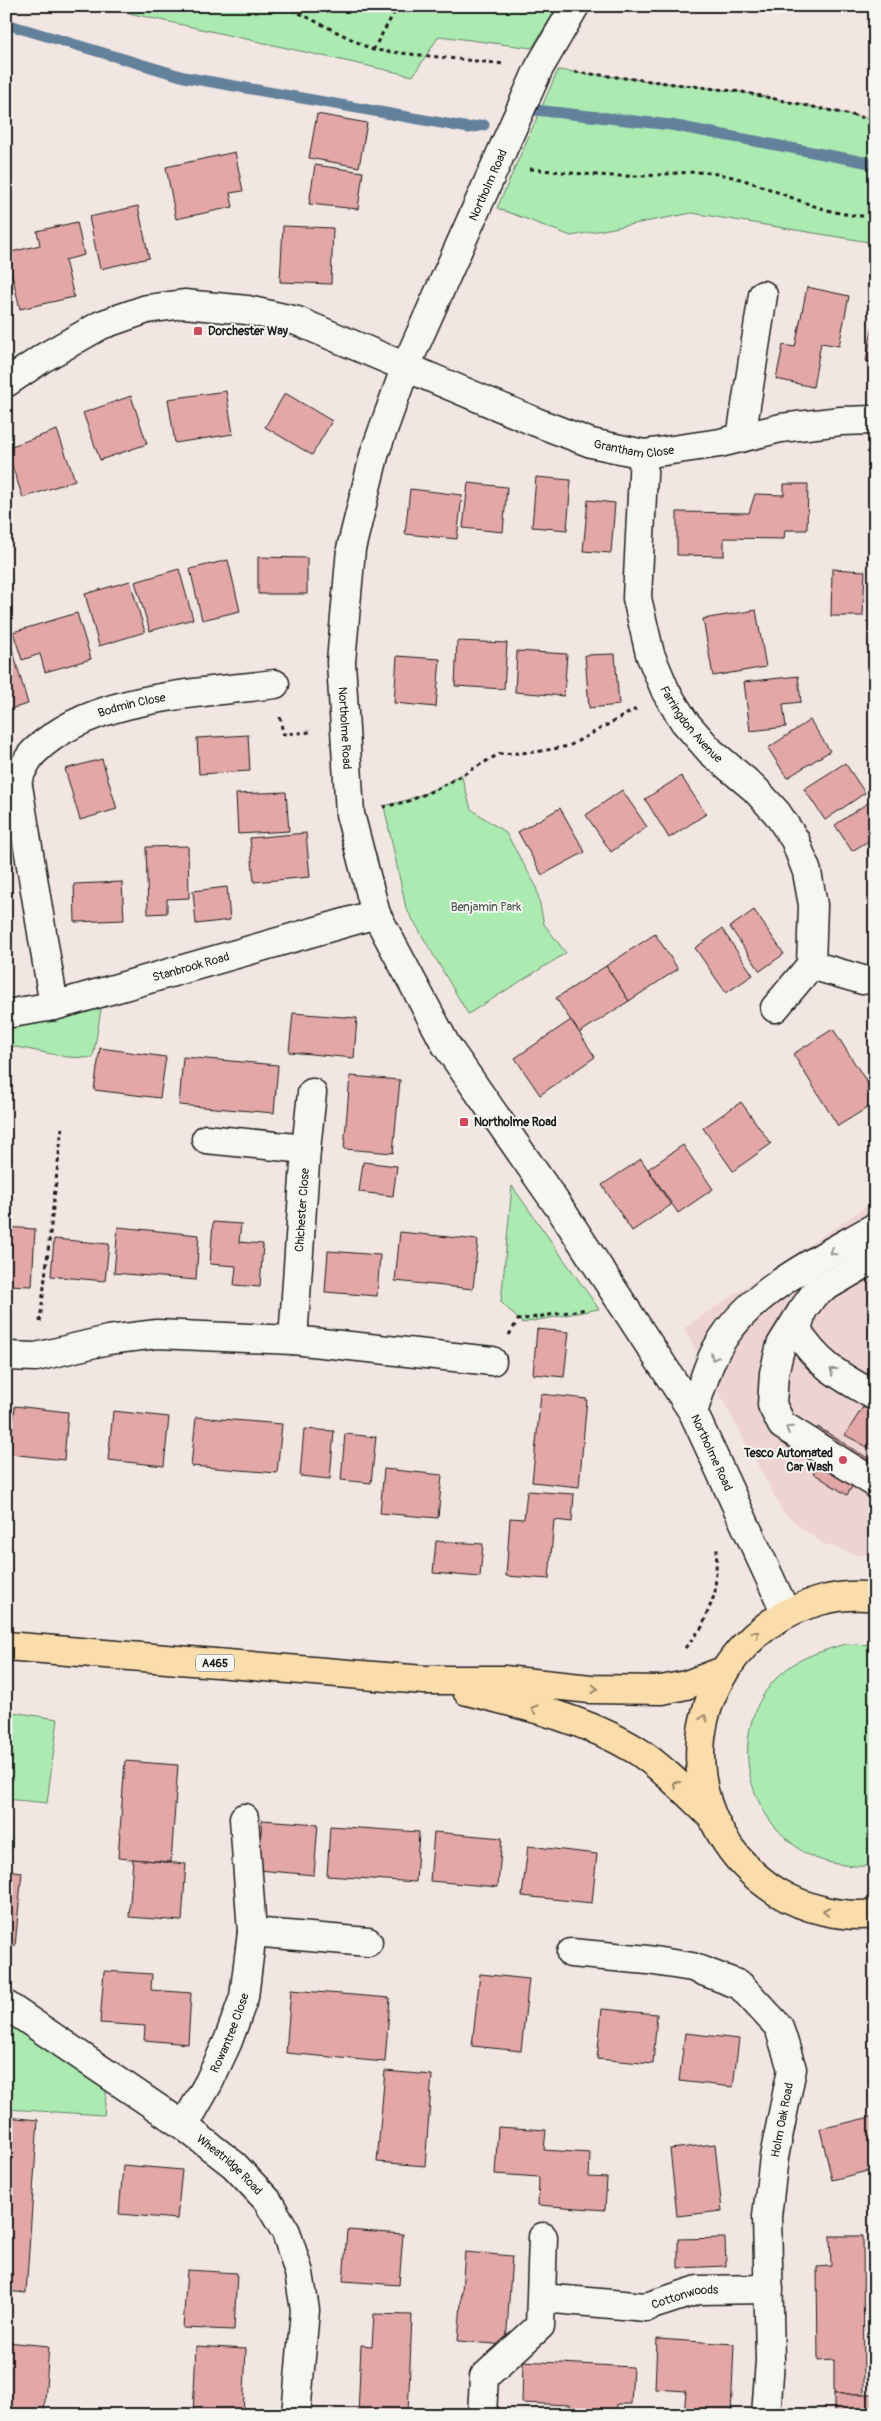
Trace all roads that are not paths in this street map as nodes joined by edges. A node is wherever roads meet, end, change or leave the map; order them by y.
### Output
1 (575, 6) edge
2 (762, 295) dead end
3 (406, 366) junction
4 (6, 383) edge
5 (875, 420) edge
6 (741, 438) junction
7 (644, 454) junction
8 (275, 684) road end
9 (12, 784) edge
10 (376, 914) junction
11 (811, 965) junction
12 (863, 980) dead end
13 (54, 1006) junction
14 (776, 1008) dead end
15 (6, 1014) edge
16 (312, 1093) dead end
17 (206, 1140) dead end
18 (306, 1149) junction
19 (875, 1227) edge
20 (875, 1258) edge
21 (802, 1311) junction
22 (293, 1340) junction
23 (6, 1356) edge
24 (492, 1361) road end
25 (873, 1390) edge
26 (694, 1412) junction
27 (875, 1483) edge
28 (875, 1597) edge
29 (786, 1613) junction
30 (6, 1646) edge
31 (723, 1670) junction
32 (424, 1680) junction
33 (712, 1817) junction
34 (244, 1818) dead end
35 (875, 1914) edge
36 (252, 1932) junction
37 (368, 1942) dead end
38 (571, 1953) dead end
39 (6, 2005) edge
40 (184, 2126) junction
41 (543, 2237) dead end
42 (769, 2289) junction
43 (542, 2298) junction
44 (296, 2415) edge
45 (482, 2415) edge
46 (766, 2415) edge

1 - 3 street, Northolm Road
2 - 6 street
3 - 4 street
3 - 7 street, Grantham Close
3 - 10 street, Northolme Road
5 - 6 street, Grantham Close
6 - 7 street, Grantham Close
7 - 11 street, Farringdon Avenue
8 - 9 street, Bodmin Close
9 - 13 street, Bodmin Close
10 - 13 street, Stanbrook Road
10 - 26 street, Northolme Road
11 - 12 street
11 - 14 street
13 - 15 street, Stanbrook Road
16 - 18 street, Chichester Close
17 - 18 street
18 - 22 street, Chichester Close
19 -> 26 street
20 - 21 street
25 -> 21 street
27 -> 21 street
22 - 23 street
22 - 24 street
26 - 29 street, Northolme Road
28 - 29 highway
31 -> 29 highway
30 - 32 highway, A465
32 -> 31 highway, A465
33 -> 31 highway
33 -> 32 highway, A465
35 -> 33 highway
34 - 36 street, Rowantree Close
36 - 37 street
36 - 40 street, Rowantree Close
38 - 42 street, Holm Oak Road
39 - 40 street, Wheatridge Road
40 - 44 street, Wheatridge Road
41 - 43 street
42 - 43 street, Cottonwoods
42 - 46 street, Holm Oak Road
43 - 45 street

